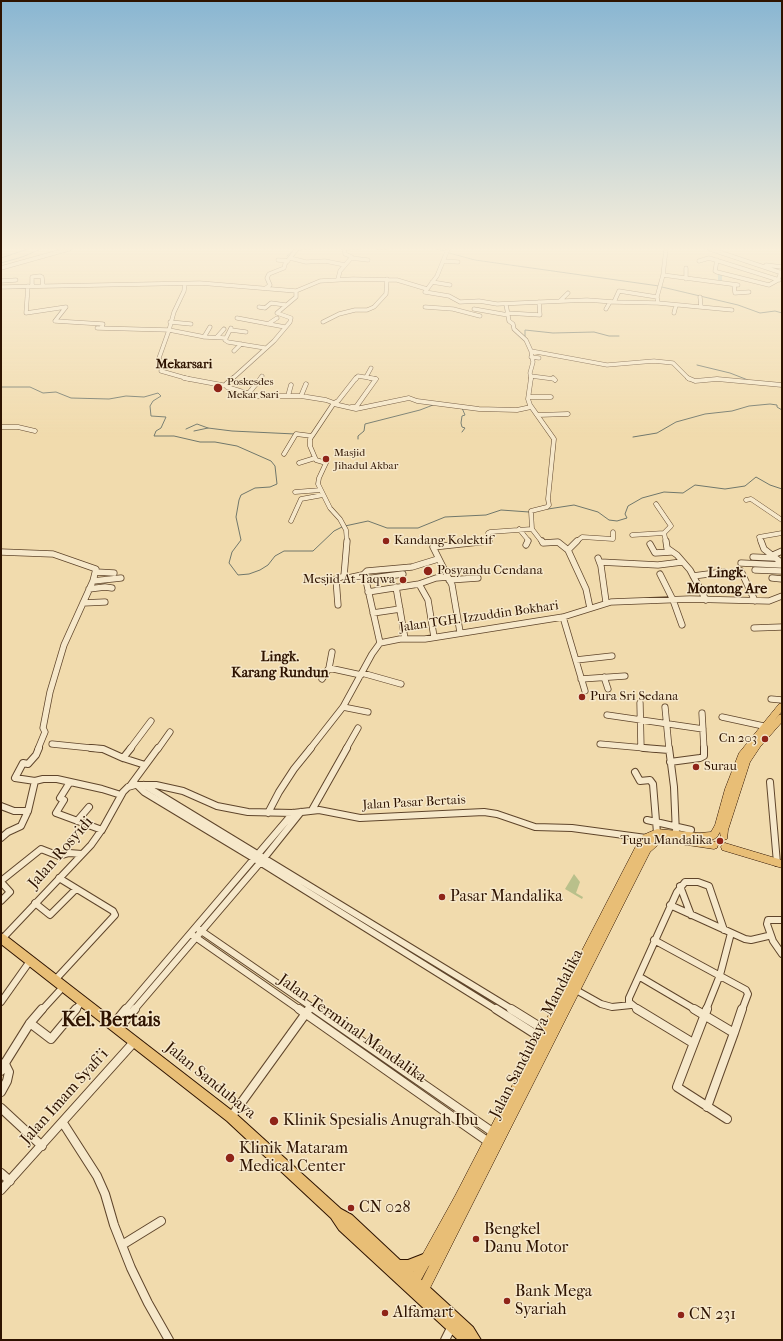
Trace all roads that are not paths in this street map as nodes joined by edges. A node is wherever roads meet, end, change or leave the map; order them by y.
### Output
1 (26, 312) edge
2 (35, 312) edge
3 (63, 312) edge
4 (175, 312) edge
5 (279, 312) edge
6 (349, 312) edge
7 (468, 312) edge
8 (492, 312) edge
9 (540, 312) edge
10 (508, 314) junction
11 (480, 316) dead end
12 (237, 318) dead end
13 (277, 318) dead end
14 (170, 322) junction
15 (322, 322) dead end
16 (191, 324) dead end
17 (268, 324) junction
18 (210, 327) dead end
19 (285, 327) junction
20 (224, 329) dead end
21 (169, 330) junction
22 (246, 332) dead end
23 (204, 337) junction
24 (217, 337) junction
25 (226, 338) junction
26 (241, 344) junction
27 (265, 348) junction
28 (234, 351) dead end
29 (531, 351) junction
30 (531, 357) junction
31 (539, 358) dead end
32 (371, 368) dead end
33 (262, 376) dead end
34 (531, 376) junction
35 (366, 377) junction
36 (555, 380) dead end
37 (306, 384) dead end
38 (782, 385) edge
39 (226, 386) junction
40 (291, 386) dead end
41 (248, 394) junction
42 (288, 396) junction
43 (301, 396) junction
44 (529, 397) junction
45 (551, 397) dead end
46 (335, 403) junction
47 (531, 407) junction
48 (568, 414) dead end
49 (538, 415) junction
50 (1, 427) edge
51 (35, 431) dead end
52 (312, 436) junction
53 (284, 454) dead end
54 (315, 458) junction
55 (299, 463) dead end
56 (321, 490) junction
57 (295, 492) dead end
58 (323, 495) junction
59 (746, 500) dead end
60 (656, 504) dead end
61 (782, 520) edge
62 (290, 522) dead end
63 (532, 529) junction
64 (519, 530) junction
65 (613, 532) dead end
66 (664, 533) junction
67 (782, 533) edge
68 (632, 535) dead end
69 (650, 544) dead end
70 (526, 545) dead end
71 (568, 550) junction
72 (782, 551) edge
73 (1, 552) edge
74 (671, 552) junction
75 (774, 556) junction
76 (753, 557) dead end
77 (438, 559) junction
78 (682, 562) junction
79 (741, 563) dead end
80 (782, 564) edge
81 (754, 570) dead end
82 (741, 571) dead end
83 (96, 572) junction
84 (724, 572) dead end
85 (782, 572) edge
86 (114, 573) dead end
87 (403, 574) dead end
88 (660, 574) dead end
89 (344, 576) junction
90 (693, 576) junction
91 (364, 577) junction
92 (121, 578) dead end
93 (478, 578) dead end
94 (772, 578) dead end
95 (449, 579) junction
96 (782, 579) edge
97 (93, 581) junction
98 (418, 584) junction
99 (396, 587) junction
100 (112, 588) dead end
101 (89, 589) junction
102 (368, 592) junction
103 (780, 597) edge
104 (673, 600) junction
105 (706, 600) junction
106 (755, 601) junction
107 (105, 602) dead end
108 (606, 602) junction
109 (83, 603) junction
110 (782, 604) edge
111 (338, 605) dead end
112 (590, 608) junction
113 (400, 609) junction
114 (373, 613) junction
115 (563, 617) junction
116 (682, 625) dead end
117 (782, 627) edge
118 (754, 628) dead end
119 (460, 632) junction
120 (434, 637) junction
121 (405, 639) junction
122 (380, 642) junction
123 (332, 652) dead end
124 (612, 656) dead end
125 (576, 660) junction
126 (329, 668) junction
127 (361, 674) junction
128 (625, 676) dead end
129 (604, 677) junction
130 (322, 679) dead end
131 (581, 679) junction
132 (401, 684) dead end
133 (608, 689) dead end
134 (585, 691) dead end
135 (771, 699) dead end
136 (782, 700) edge
137 (640, 703) dead end
138 (782, 706) edge
139 (343, 707) junction
140 (665, 707) dead end
141 (368, 712) dead end
142 (702, 713) dead end
143 (607, 715) dead end
144 (722, 717) dead end
145 (782, 717) edge
146 (151, 721) dead end
147 (640, 721) junction
148 (665, 724) junction
149 (358, 728) dead end
150 (769, 728) junction
151 (703, 729) junction
152 (170, 732) dead end
153 (52, 744) dead end
154 (600, 744) dead end
155 (641, 748) junction
156 (669, 750) junction
157 (123, 758) junction
158 (670, 762) junction
159 (144, 765) junction
160 (635, 772) dead end
161 (36, 781) junction
162 (70, 782) junction
163 (770, 782) dead end
164 (137, 785) junction
165 (121, 796) junction
166 (1, 806) edge
167 (89, 807) dead end
168 (312, 810) junction
169 (28, 812) junction
170 (301, 812) junction
171 (268, 813) junction
172 (293, 813) junction
173 (647, 820) dead end
174 (655, 820) junction
175 (77, 821) junction
176 (676, 828) junction
177 (102, 830) junction
178 (691, 830) dead end
179 (657, 833) junction
180 (724, 836) junction
181 (1, 838) edge
182 (646, 838) junction
183 (713, 839) junction
184 (725, 847) junction
185 (82, 854) junction
186 (260, 858) junction
187 (779, 864) edge
188 (633, 868) junction
189 (59, 878) junction
190 (1, 881) edge
191 (680, 886) junction
192 (76, 889) junction
193 (1, 901) edge
194 (35, 903) junction
195 (670, 905) junction
196 (691, 915) junction
197 (607, 918) junction
198 (782, 920) edge
199 (724, 930) junction
200 (196, 932) junction
201 (732, 933) junction
202 (768, 936) dead end
203 (1, 939) edge
204 (654, 940) junction
205 (782, 954) edge
206 (30, 961) junction
207 (720, 975) junction
208 (640, 977) junction
209 (59, 984) junction
210 (576, 990) junction
211 (1, 1002) edge
212 (82, 1002) junction
213 (631, 1005) junction
214 (308, 1010) junction
215 (705, 1015) junction
216 (30, 1023) junction
217 (116, 1027) junction
218 (734, 1033) junction
219 (548, 1037) junction
220 (134, 1042) junction
221 (693, 1043) junction
222 (3, 1066) edge
223 (1, 1092) edge
224 (707, 1107) junction
225 (1, 1108) edge
226 (231, 1117) junction
227 (727, 1119) dead end
228 (63, 1123) junction
229 (495, 1140) junction
230 (42, 1146) junction
231 (1, 1173) edge
232 (10, 1181) junction
233 (1, 1190) edge
234 (336, 1213) junction
235 (161, 1221) dead end
236 (122, 1246) junction
237 (426, 1260) junction
238 (399, 1267) junction
239 (417, 1289) junction
240 (452, 1326) junction
241 (169, 1340) edge
242 (444, 1340) edge
243 (470, 1340) edge
244 (474, 1340) edge

1 - 2 street
3 - 21 street
4 - 14 street
5 - 19 street
6 - 15 street
7 - 11 street
8 - 10 street
9 - 10 street
10 - 29 street
12 - 17 street
13 - 17 street
14 - 16 street
14 - 21 street
17 - 19 street
18 - 23 street
19 - 27 street
20 - 24 street
21 - 23 street
21 - 39 street
22 - 25 street
23 - 24 street
24 - 25 street
25 - 26 street
26 - 27 street
26 - 28 street
27 - 39 street
29 - 30 street
29 - 38 street
30 - 31 street
30 - 34 street
32 - 35 street
33 - 41 street
34 - 36 street
34 - 44 street
35 - 46 street
35 - 46 street
37 - 43 street
39 - 41 street
40 - 42 street
41 - 42 street
42 - 43 street
43 - 46 street
44 - 45 street
44 - 47 street
46 - 47 street
46 - 52 street
47 - 49 street
48 - 49 street
49 - 63 street
50 - 51 street
52 - 53 street
52 - 54 street
54 - 55 street
54 - 56 street
56 - 57 street
56 - 58 street
58 - 62 street
58 - 89 street
59 - 61 street
60 - 66 street
63 - 64 street
63 - 71 street
64 - 70 street
64 - 77 street
65 - 71 street
66 - 68 street
66 - 74 street
67 - 75 street
69 - 74 street
71 - 112 street
72 - 75 street
73 - 83 street
74 - 78 street
75 - 76 street
75 - 80 street
77 - 91 street
77 - 95 street
78 - 90 street
78 - 108 street
79 - 80 street
81 - 85 street
82 - 106 street
83 - 86 street
83 - 97 street
84 - 90 street
87 - 91 street
88 - 104 street
89 - 91 street
89 - 111 street
90 - 105 street
91 - 102 street
92 - 97 street
93 - 95 street
94 - 96 street
95 - 98 street
95 - 119 street
97 - 101 street
98 - 99 street
98 - 120 street
99 - 102 street
99 - 113 street
100 - 101 street
101 - 109 street
102 - 114 street
103 - 106 street, Jalan TGH. Izzuddin Bokhari
103 - 110 street
104 - 105 street, Jalan TGH. Izzuddin Bokhari
104 - 108 street, Jalan TGH. Izzuddin Bokhari
104 - 116 street
105 - 106 street, Jalan TGH. Izzuddin Bokhari
107 - 109 street
108 - 112 street, Jalan TGH. Izzuddin Bokhari
109 - 161 street
112 - 115 street, Jalan TGH. Izzuddin Bokhari
113 - 114 street
113 - 121 street
114 - 122 street
115 - 119 street, Jalan TGH. Izzuddin Bokhari
115 - 125 street
117 - 118 street
119 - 120 street, Jalan TGH. Izzuddin Bokhari
120 - 121 street, Jalan TGH. Izzuddin Bokhari
121 - 122 street, Jalan TGH. Izzuddin Bokhari
122 - 127 street
123 - 126 street
124 - 125 street
125 - 131 street
126 - 127 street
126 - 130 street
127 - 132 street
127 - 139 street
128 - 129 street
129 - 131 street
129 - 133 street
131 - 134 street
135 - 136 street
137 - 147 street
138 - 150 main road
139 - 141 street
139 - 171 street
140 - 148 street
142 - 151 street
143 - 147 street
144 - 150 street
145 - 150 main road
146 - 157 street
147 - 148 street
147 - 155 street
148 - 151 street
148 - 156 street
149 - 168 street
150 - 180 main road
150 - 183 main road
151 - 158 street
152 - 159 street, Jalan Rosyidi
153 - 157 street
154 - 155 street
155 - 156 street
156 - 158 street
157 - 159 street
158 - 176 street
159 - 164 street, Jalan Rosyidi
160 - 174 street
161 - 162 street
161 - 169 street
162 - 165 street
162 - 175 street
163 - 187 street
164 - 165 street, Jalan Rosyidi
164 - 171 street, Jalan Pasar Bertais
164 - 186 street
165 - 177 street, Jalan Rosyidi
166 - 169 street
167 - 175 street
168 - 170 street, Jalan Pasar Bertais
168 - 182 street, Jalan Pasar Bertais
169 - 181 street
170 - 172 street, Jalan Pasar Bertais
170 - 186 street
171 - 172 street, Jalan Pasar Bertais
172 - 186 street
173 - 174 street
174 - 176 street
174 - 179 street
175 - 177 street
176 - 178 street
176 - 179 main road
176 - 183 main road
177 - 185 street, Jalan Rosyidi
179 - 182 main road
180 - 183 main road
180 - 184 main road
182 - 188 main road
183 - 184 main road
183 - 188 main road, Jalan Sandubaya Mandalika
184 - 187 main road
185 - 189 street, Jalan Rosyidi
185 - 190 street
186 - 200 street
186 - 219 street
188 - 197 main road, Jalan Sandubaya Mandalika
189 - 192 street
189 - 194 street, Jalan Rosyidi
190 - 193 street
191 - 195 street
191 - 196 street
191 - 199 street
192 - 194 street
192 - 209 street
194 - 203 street, Jalan Rosyidi
195 - 196 street
195 - 204 street
196 - 199 street
197 - 210 main road, Jalan Sandubaya Mandalika
197 - 219 main road
198 - 205 street
199 - 201 street
200 - 214 street, Jalan Terminal Mandalika
200 - 217 street
201 - 202 street
201 - 207 street
203 - 206 highway, Jalan Sandubaya
204 - 207 street
204 - 208 street
206 - 209 highway, Jalan Sandubaya
206 - 211 street
207 - 215 street
207 - 218 street
208 - 213 street
208 - 215 street
209 - 212 highway, Jalan Sandubaya
209 - 216 street
210 - 213 street
210 - 219 main road, Jalan Sandubaya Mandalika
212 - 216 street
212 - 217 highway, Jalan Sandubaya
213 - 221 street
214 - 226 street
214 - 229 street, Jalan Terminal Mandalika
215 - 218 street
215 - 221 street
216 - 222 street
217 - 220 highway, Jalan Sandubaya
218 - 224 street
219 - 229 main road, Jalan Sandubaya Mandalika
220 - 226 highway, Jalan Sandubaya
220 - 228 street, Jalan Imam Syafi'i
221 - 224 street
222 - 223 street
224 - 227 street
225 - 230 street
226 - 234 highway, Jalan Sandubaya
228 - 230 street, Jalan Imam Syafi'i
228 - 236 street
229 - 237 main road
229 - 239 main road, Jalan Sandubaya Mandalika
230 - 232 street, Jalan Imam Syafi'i
231 - 232 street
232 - 233 street, Jalan Imam Syafi'i
234 - 238 highway, Jalan Sandubaya
234 - 239 highway, Jalan Sandubaya
235 - 236 street
236 - 241 street
237 - 238 highway
237 - 239 main road
238 - 239 highway, Jalan Sandubaya
239 - 240 highway, Jalan Sandubaya
239 - 244 highway, Jalan Sandubaya
240 - 242 street
240 - 243 highway, Jalan Sandubaya

